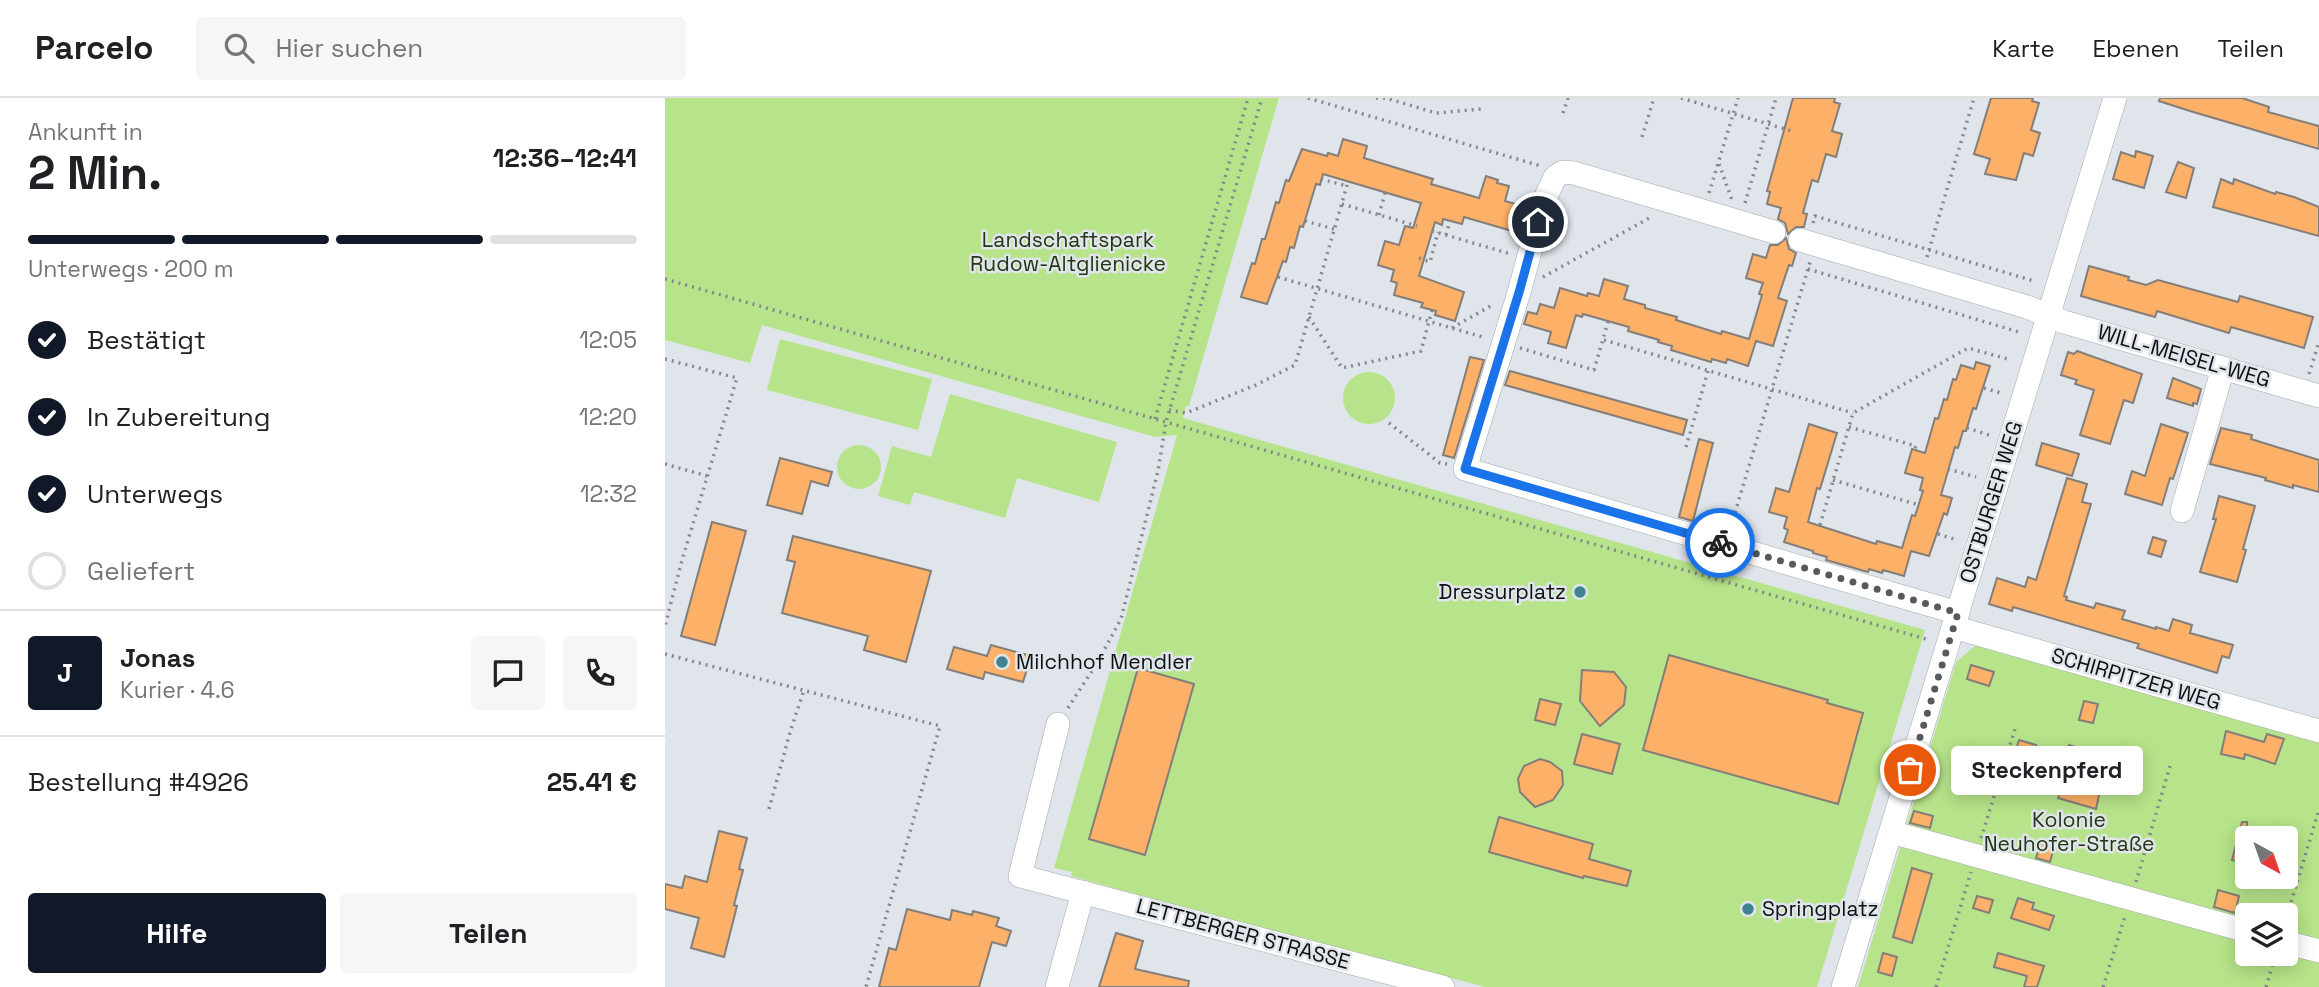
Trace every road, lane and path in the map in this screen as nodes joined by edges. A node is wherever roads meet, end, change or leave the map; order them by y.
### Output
1 (1248, 98) edge
2 (1262, 98) edge
3 (1308, 98) edge
4 (1376, 98) edge
5 (1568, 98) edge
6 (1654, 98) edge
7 (1681, 98) edge
8 (1738, 98) edge
9 (1776, 98) edge
10 (1974, 98) edge
11 (2115, 98) edge
12 (1481, 109) dead end
13 (1563, 113) dead end
14 (1733, 113) junction
15 (1768, 124) junction
16 (1795, 132) dead end
17 (1642, 137) dead end
18 (1718, 162) junction
19 (1563, 172) junction
20 (1321, 179) dead end
21 (1385, 192) dead end
22 (1676, 203) junction
23 (1342, 204) junction
24 (1704, 211) junction
25 (1379, 215) junction
26 (1737, 216) junction
27 (1305, 221) dead end
28 (1450, 221) dead end
29 (1417, 226) dead end
30 (1334, 229) junction
31 (1432, 231) dead end
32 (1438, 232) junction
33 (1774, 232) dead end
34 (1446, 235) junction
35 (1808, 242) junction
36 (1929, 250) junction
37 (1419, 258) dead end
38 (1527, 262) junction
39 (1808, 270) junction
40 (1921, 276) junction
41 (1278, 277) dead end
42 (665, 279) edge
43 (2034, 281) dead end
44 (1317, 288) junction
45 (1520, 289) junction
46 (1432, 310) dead end
47 (2048, 316) junction
48 (1309, 317) junction
49 (1429, 321) junction
50 (1608, 321) dead end
51 (1452, 328) junction
52 (2019, 332) dead end
53 (1603, 340) junction
54 (2319, 342) edge
55 (1503, 343) junction
56 (665, 359) edge
57 (2011, 360) dead end
58 (2223, 368) junction
59 (1708, 370) junction
60 (1984, 388) dead end
61 (1772, 389) junction
62 (2001, 393) dead end
63 (2311, 394) edge
64 (1169, 410) junction
65 (1853, 413) junction
66 (1155, 419) junction
67 (1165, 422) junction
68 (1389, 423) dead end
69 (1849, 427) junction
70 (1967, 428) dead end
71 (1989, 435) dead end
72 (1686, 447) dead end
73 (1915, 450) dead end
74 (665, 464) edge
75 (1465, 469) junction
76 (1948, 469) dead end
77 (707, 475) junction
78 (1976, 477) dead end
79 (1833, 480) junction
80 (1919, 505) dead end
81 (2182, 511) dead end
82 (1820, 525) dead end
83 (1938, 534) dead end
84 (1958, 540) dead end
85 (1726, 545) junction
86 (1956, 620) junction
87 (665, 626) edge
88 (1926, 639) dead end
89 (665, 654) edge
90 (804, 690) junction
91 (1058, 724) joint
92 (2319, 731) edge
93 (2170, 766) dead end
94 (769, 809) dead end
95 (2318, 813) edge
96 (1891, 832) junction
97 (1083, 892) junction
98 (2131, 899) junction
99 (2291, 903) edge
100 (2235, 928) edge
101 (2298, 945) edge
102 (2319, 951) edge
103 (2272, 966) edge
104 (866, 987) edge
105 (1056, 987) edge
106 (1443, 987) edge
107 (1843, 987) edge
108 (2103, 987) edge
109 (2266, 987) edge

1 - 66 path
2 - 64 path
3 - 19 path
4 - 12 path
5 - 13 path
6 - 17 path
7 - 14 path
8 - 14 path
9 - 15 path
10 - 36 path
11 - 47 street, OSTBURGER WEG
14 - 15 path
14 - 18 path
15 - 16 path
15 - 26 path
18 - 24 path
18 - 26 path
19 - 22 street
19 - 38 street
20 - 23 path
21 - 25 path
22 - 24 street
22 - 45 path
23 - 25 path
23 - 30 path
24 - 26 street
25 - 29 path
26 - 33 street
27 - 30 path
28 - 34 path
30 - 44 path
31 - 32 path
32 - 34 path
32 - 37 path
34 - 38 path
35 - 36 path
35 - 39 path
35 - 40 street, WILL-MEISEL-WEG
36 - 40 path
36 - 43 path
38 - 45 street
39 - 52 path
39 - 61 path
40 - 47 street, WILL-MEISEL-WEG
41 - 44 path
42 - 66 path
44 - 48 path
44 - 49 path
45 - 51 path
45 - 55 street
46 - 49 path
47 - 58 street, WILL-MEISEL-WEG
47 - 86 street, OSTBURGER WEG
48 - 49 path
48 - 64 path
49 - 51 path
50 - 53 path
51 - 55 path
53 - 55 path
53 - 59 path
54 - 63 path
55 - 75 street
56 - 77 path
57 - 65 path
58 - 63 street, WILL-MEISEL-WEG
58 - 81 street
59 - 61 path
59 - 72 path
60 - 62 path
61 - 65 path
61 - 85 path
64 - 67 path
65 - 69 path
66 - 67 path
67 - 88 path
67 - 91 path
68 - 75 path
69 - 73 path
69 - 79 path
70 - 71 path
74 - 77 path
75 - 85 street, SCHIRPITZER WEG
76 - 78 path
77 - 87 path
79 - 80 path
79 - 82 path
83 - 84 path
85 - 86 street, SCHIRPITZER WEG
86 - 92 street, SCHIRPITZER WEG
86 - 96 street, OSTBURGER WEG
89 - 90 path
90 - 94 path
90 - 104 path
91 - 97 street, LETTBERGER STRASSE
93 - 98 path
95 - 99 path
96 - 98 street
96 - 107 street, OSTBURGER WEG
97 - 105 street
97 - 106 street, LETTBERGER STRASSE
98 - 100 street
98 - 108 path
101 - 102 street
103 - 109 path

